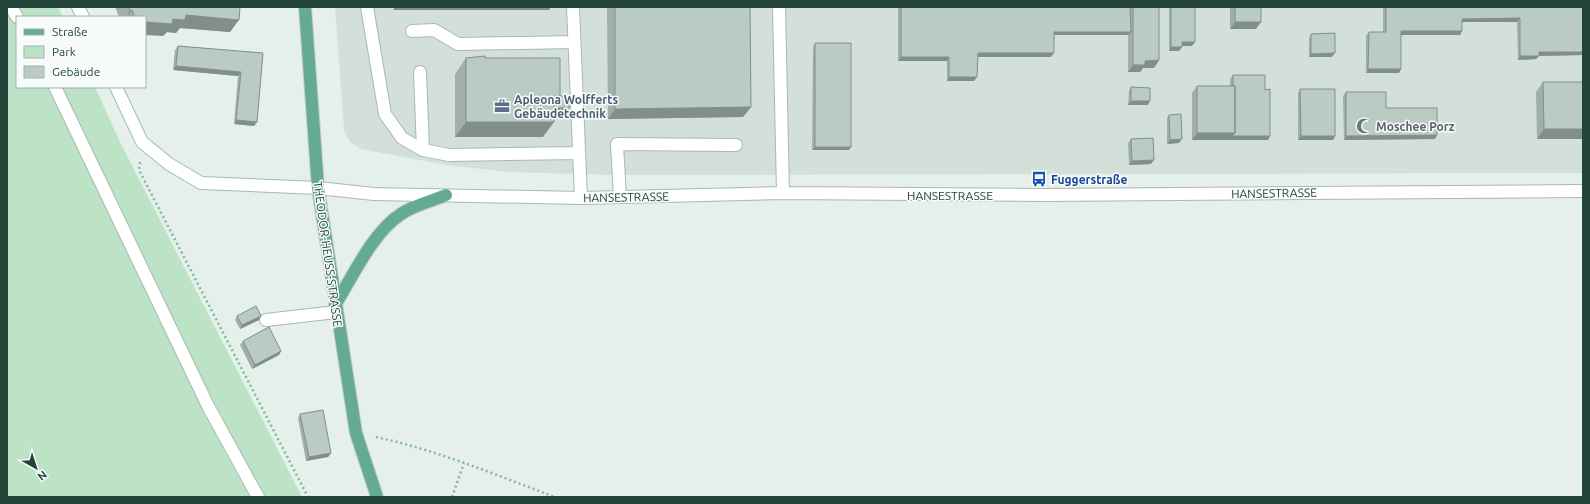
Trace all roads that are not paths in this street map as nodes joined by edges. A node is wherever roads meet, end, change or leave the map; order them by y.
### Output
1 (11, 7) edge
2 (78, 7) edge
3 (305, 7) edge
4 (367, 7) edge
5 (573, 7) edge
6 (779, 7) edge
7 (16, 16) edge
8 (82, 16) edge
9 (412, 31) dead end
10 (574, 42) junction
11 (420, 72) dead end
12 (55, 88) edge
13 (116, 88) edge
14 (736, 146) dead end
15 (424, 150) junction
16 (579, 153) junction
17 (318, 188) junction
18 (1583, 191) edge
19 (783, 194) junction
20 (446, 195) junction
21 (620, 197) junction
22 (581, 198) junction
23 (336, 308) junction
24 (266, 320) dead end
25 (258, 497) edge
26 (377, 497) edge

1 - 7 street
2 - 8 street
3 - 17 main road, THEODOR-HEUSS-STRASSE
4 - 15 street
5 - 10 street
6 - 19 street
9 - 10 street
10 - 16 street
11 - 15 street
12 - 25 street
13 - 17 street, HANSESTRASSE
14 - 21 street
15 - 16 street
16 - 22 street
17 - 20 street, HANSESTRASSE
17 - 23 main road, THEODOR-HEUSS-STRASSE
18 - 19 street, HANSESTRASSE
19 - 21 street, HANSESTRASSE
20 - 22 street, HANSESTRASSE
20 - 23 main road
21 - 22 street, HANSESTRASSE
23 - 24 street
23 - 26 main road, THEODOR-HEUSS-STRASSE

